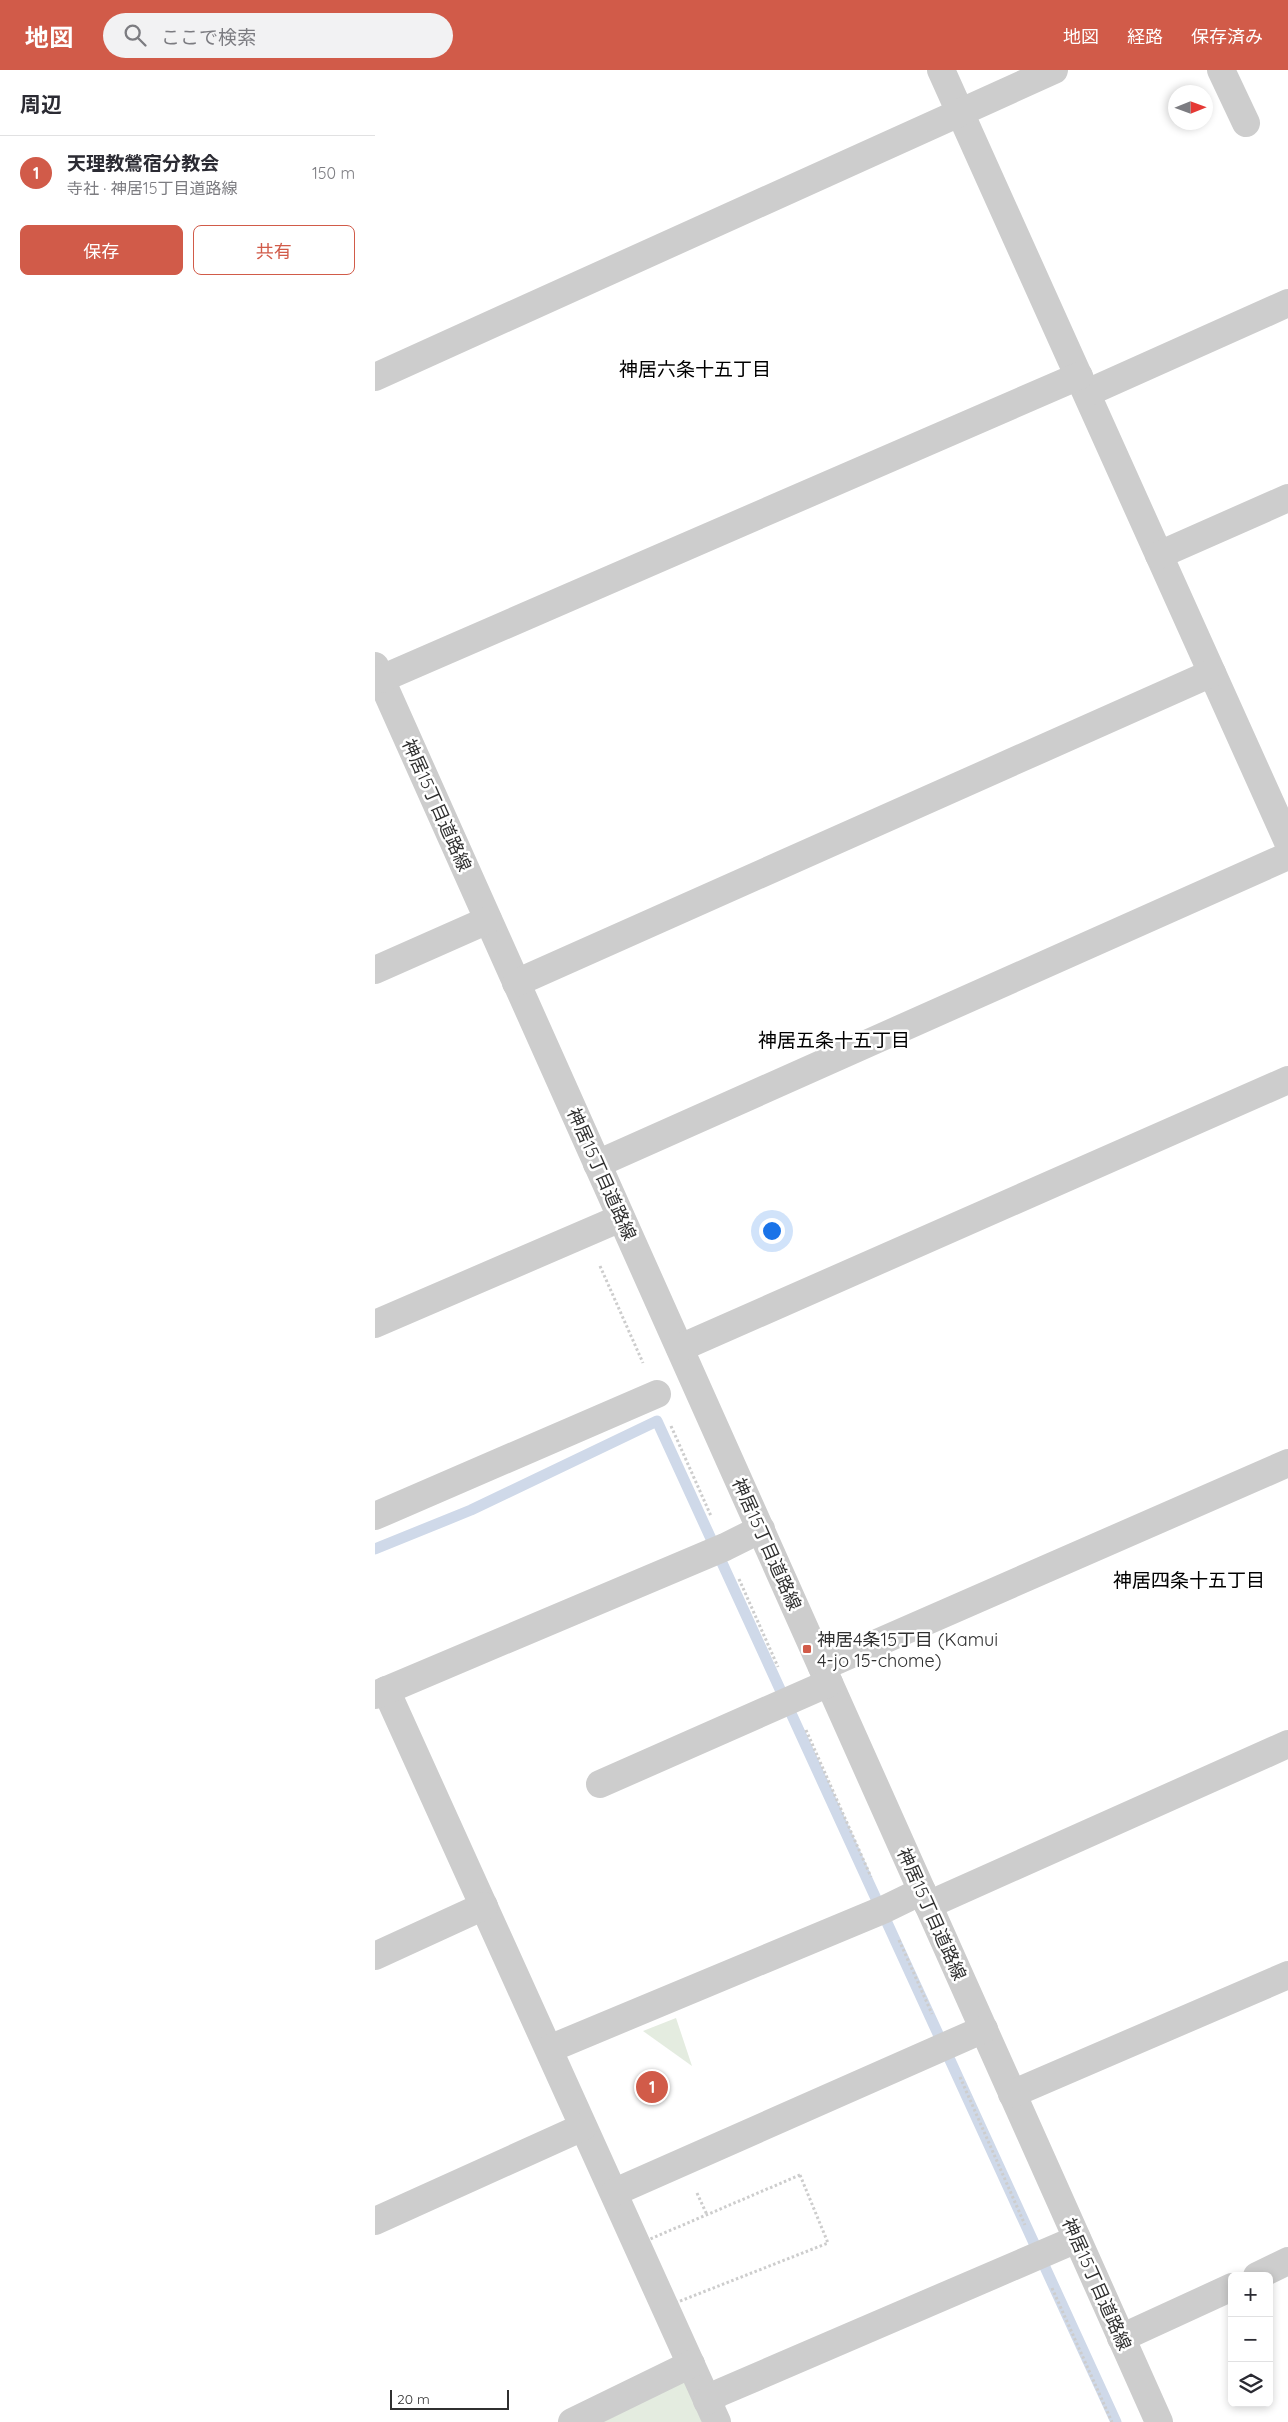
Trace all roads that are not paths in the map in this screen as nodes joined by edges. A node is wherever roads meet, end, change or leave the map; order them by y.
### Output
1 (941, 70) edge
2 (1054, 70) edge
3 (1221, 70) edge
4 (960, 112) junction
5 (1246, 123) dead end
6 (1288, 303) edge
7 (375, 377) edge
8 (1083, 385) junction
9 (1288, 498) edge
10 (1159, 555) junction
11 (378, 673) edge
12 (1212, 673) junction
13 (1288, 842) edge
14 (1288, 856) edge
15 (488, 920) junction
16 (375, 970) edge
17 (517, 983) junction
18 (1288, 1080) edge
19 (597, 1164) junction
20 (621, 1218) junction
21 (375, 1324) edge
22 (680, 1348) junction
23 (657, 1394) road end
24 (1288, 1463) edge
25 (375, 1516) edge
26 (761, 1530) junction
27 (825, 1675) junction
28 (381, 1693) edge
29 (1288, 1744) edge
30 (600, 1784) dead end
31 (925, 1898) junction
32 (485, 1906) junction
33 (375, 1956) edge
34 (1288, 1975) edge
35 (984, 2029) junction
36 (549, 2049) junction
37 (1012, 2094) junction
38 (583, 2127) junction
39 (615, 2192) junction
40 (375, 2221) edge
41 (1077, 2239) junction
42 (1288, 2261) edge
43 (1265, 2272) edge
44 (1228, 2289) edge
45 (1121, 2338) junction
46 (691, 2364) junction
47 (712, 2412) edge
48 (572, 2422) edge
49 (1159, 2422) edge

1 - 4 street
2 - 4 street
3 - 5 street
4 - 7 street
4 - 8 street
6 - 8 street
8 - 10 street
8 - 11 street
9 - 10 street
10 - 12 street
11 - 15 street, 神居15丁目道路線
12 - 13 street
12 - 17 street
14 - 19 street
15 - 16 street
15 - 17 street, 神居15丁目道路線
17 - 19 street, 神居15丁目道路線
18 - 22 street
19 - 20 street, 神居15丁目道路線
20 - 21 street
20 - 22 street, 神居15丁目道路線
22 - 26 street, 神居15丁目道路線
23 - 25 street
24 - 27 street
26 - 27 street, 神居15丁目道路線
26 - 28 street
27 - 30 street
27 - 31 street, 神居15丁目道路線
28 - 32 street
29 - 31 street
31 - 35 street, 神居15丁目道路線
31 - 36 street
32 - 33 street
32 - 36 street
34 - 37 street
35 - 37 street, 神居15丁目道路線
35 - 39 street
36 - 38 street
37 - 41 street, 神居15丁目道路線
38 - 39 street
38 - 40 street
39 - 46 street
41 - 45 street, 神居15丁目道路線
41 - 47 street
42 - 43 street
44 - 45 street
45 - 49 street, 神居15丁目道路線
46 - 47 street
46 - 48 street

